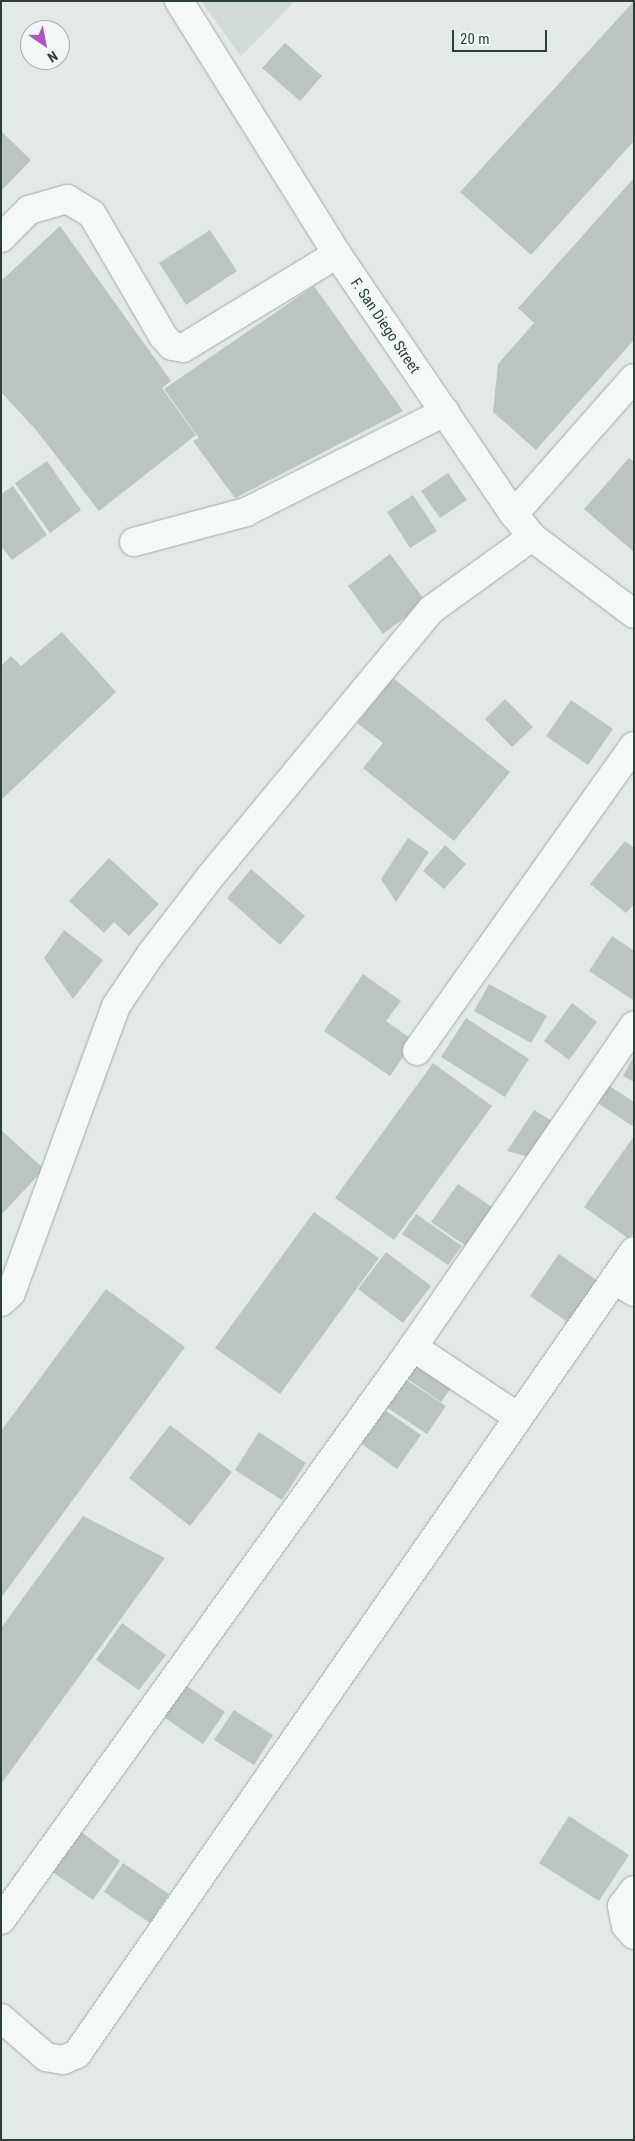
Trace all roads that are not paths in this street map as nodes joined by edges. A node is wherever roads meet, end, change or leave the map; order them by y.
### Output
1 (178, 1) edge
2 (1, 238) edge
3 (336, 254) junction
4 (634, 378) edge
5 (445, 412) junction
6 (514, 514) junction
7 (532, 537) junction
8 (134, 542) dead end
9 (634, 614) edge
10 (634, 746) edge
11 (634, 1026) edge
12 (416, 1051) dead end
13 (634, 1251) edge
14 (624, 1286) edge
15 (1, 1302) edge
16 (414, 1347) junction
17 (518, 1417) junction
18 (634, 1890) edge
19 (1, 1920) edge
20 (634, 1935) edge
21 (1, 2018) edge

1 - 3 street, F. San Diego Street
2 - 3 street
3 - 5 street, F. San Diego Street
4 - 6 street
5 - 6 street, F. San Diego Street
5 - 8 street
6 - 7 street, F. San Diego Street
7 - 9 street, F. San Diego Street
7 - 15 street
10 - 12 street
11 - 16 street
13 - 14 street
14 - 17 street
16 - 17 street
16 - 19 street
17 - 21 street
18 - 20 street

